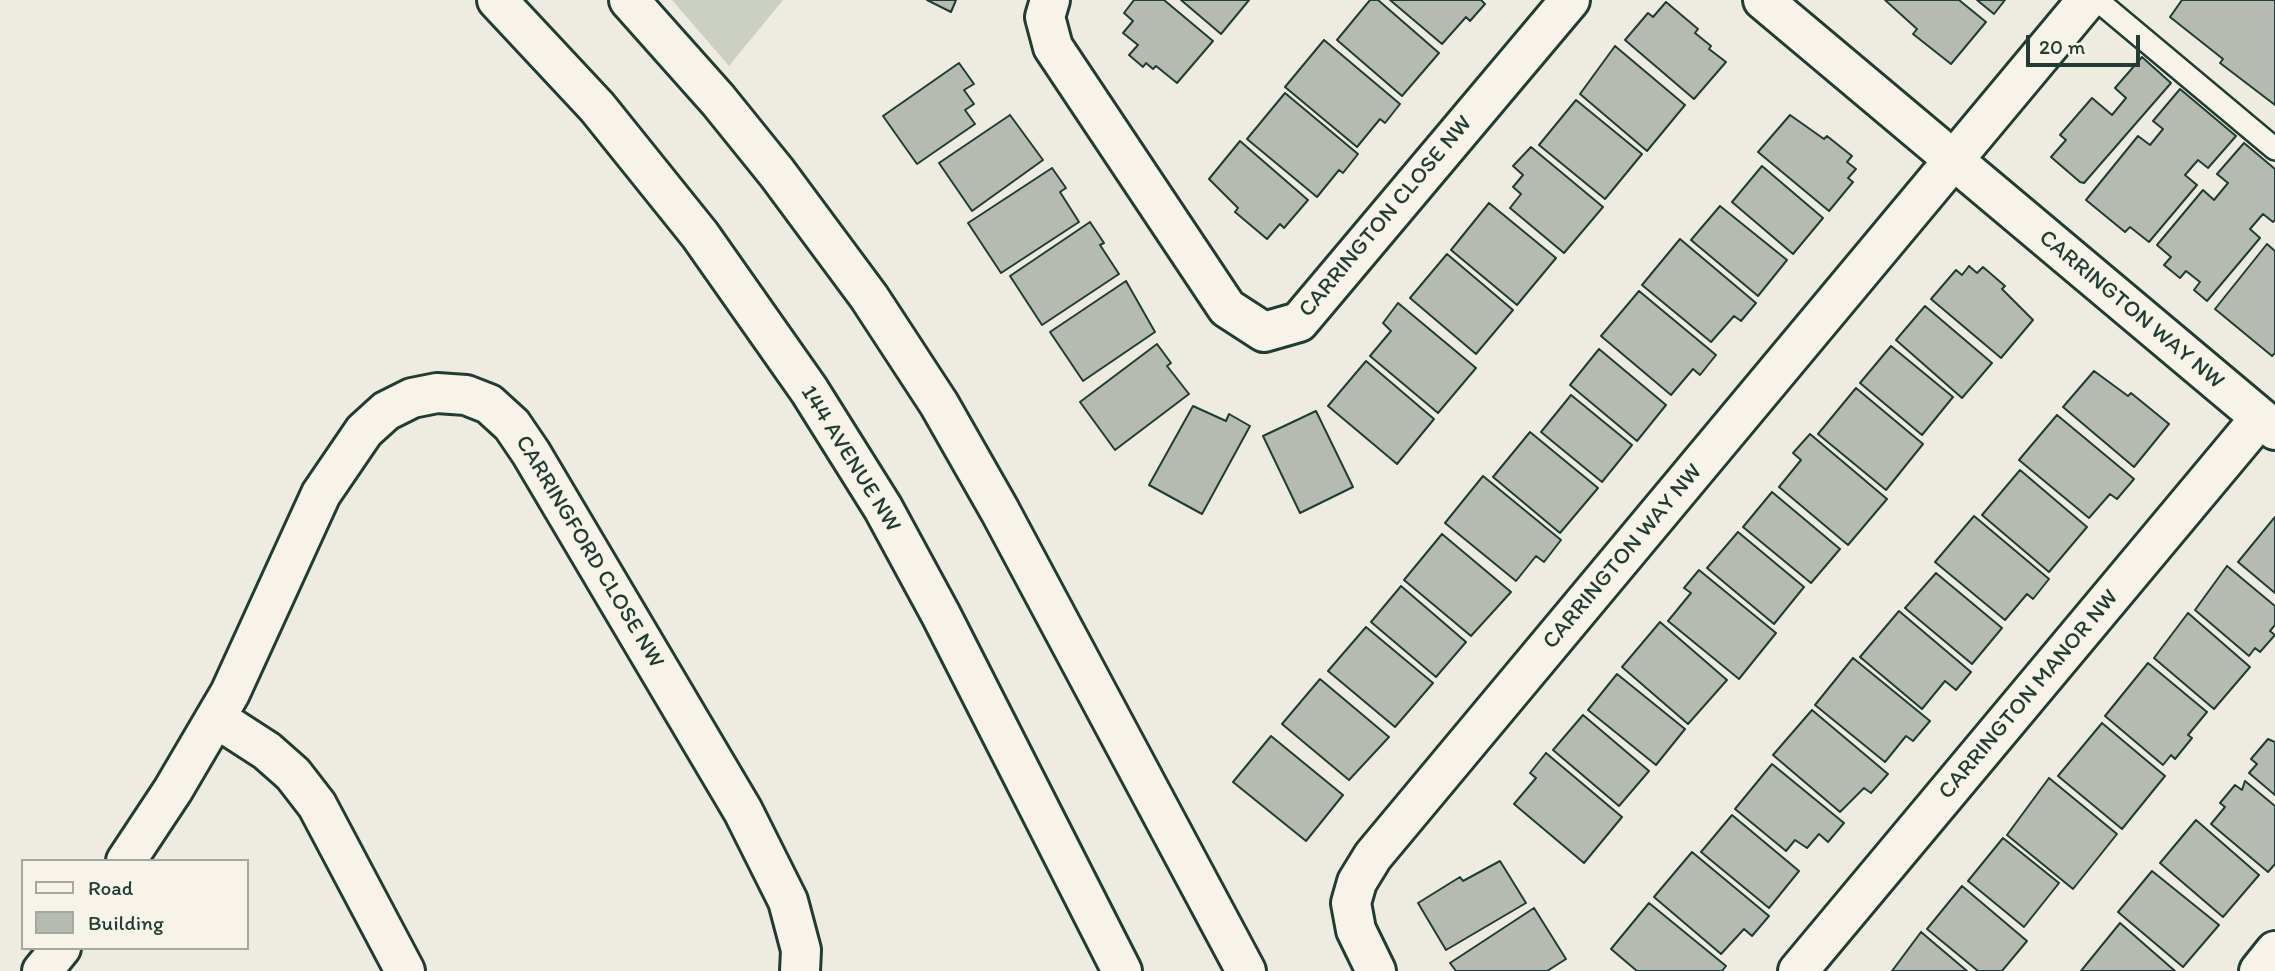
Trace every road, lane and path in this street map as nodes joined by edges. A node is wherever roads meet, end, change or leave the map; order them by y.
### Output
1 (496, 0) edge
2 (629, 0) edge
3 (1050, 0) edge
4 (1570, 0) edge
5 (1763, 0) edge
6 (2087, 0) edge
7 (2097, 0) edge
8 (2275, 149) edge
9 (1954, 162) junction
10 (2268, 424) edge
11 (216, 719) junction
12 (127, 859) edge
13 (59, 950) edge
14 (42, 971) edge
15 (405, 971) edge
16 (800, 971) edge
17 (1122, 971) edge
18 (1246, 971) edge
19 (1376, 971) edge
20 (1798, 971) edge

1 - 17 street, 144 AVENUE NW
2 - 18 street
3 - 4 street, CARRINGTON CLOSE NW
5 - 9 street
6 - 9 street, CARRINGTON WAY NW
7 - 8 lane
9 - 10 street, CARRINGTON WAY NW
9 - 19 street, CARRINGTON WAY NW
10 - 20 street, CARRINGTON MANOR NW
11 - 12 street, CARRINGFORD CLOSE NW
11 - 15 street
11 - 16 street, CARRINGFORD CLOSE NW
13 - 14 street

